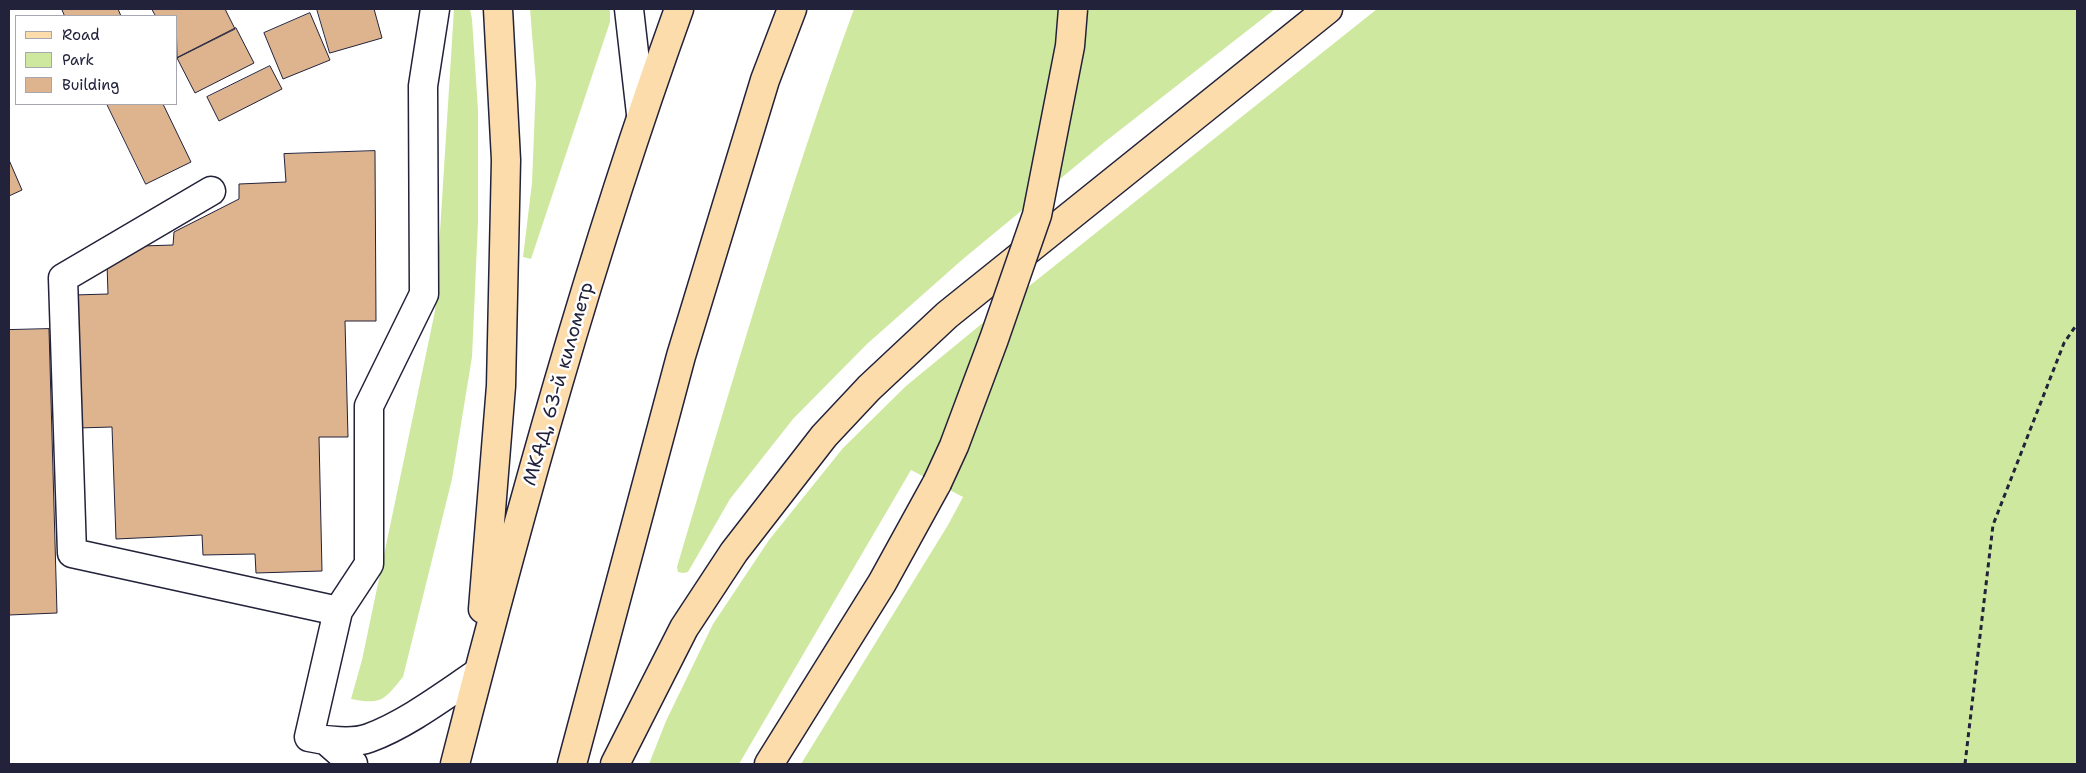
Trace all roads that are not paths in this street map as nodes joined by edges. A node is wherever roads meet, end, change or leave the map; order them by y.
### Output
1 (434, 9) edge
2 (498, 9) edge
3 (629, 9) edge
4 (679, 9) edge
5 (792, 9) edge
6 (1073, 9) edge
7 (1328, 9) edge
8 (641, 114) junction
9 (211, 191) dead end
10 (338, 611) junction
11 (478, 673) junction
12 (328, 742) junction
13 (353, 764) edge
14 (454, 764) edge
15 (572, 764) edge
16 (615, 764) edge
17 (769, 764) edge

1 - 10 lane
2 - 11 main road
3 - 8 lane
4 - 8 main road, МКАД, 63-й километр
5 - 15 main road
6 - 17 main road, bridge
7 - 16 main road
8 - 11 main road, МКАД, 63-й километр
9 - 10 lane
10 - 12 lane
11 - 12 lane
11 - 14 main road, МКАД, 63-й километр
12 - 13 lane

